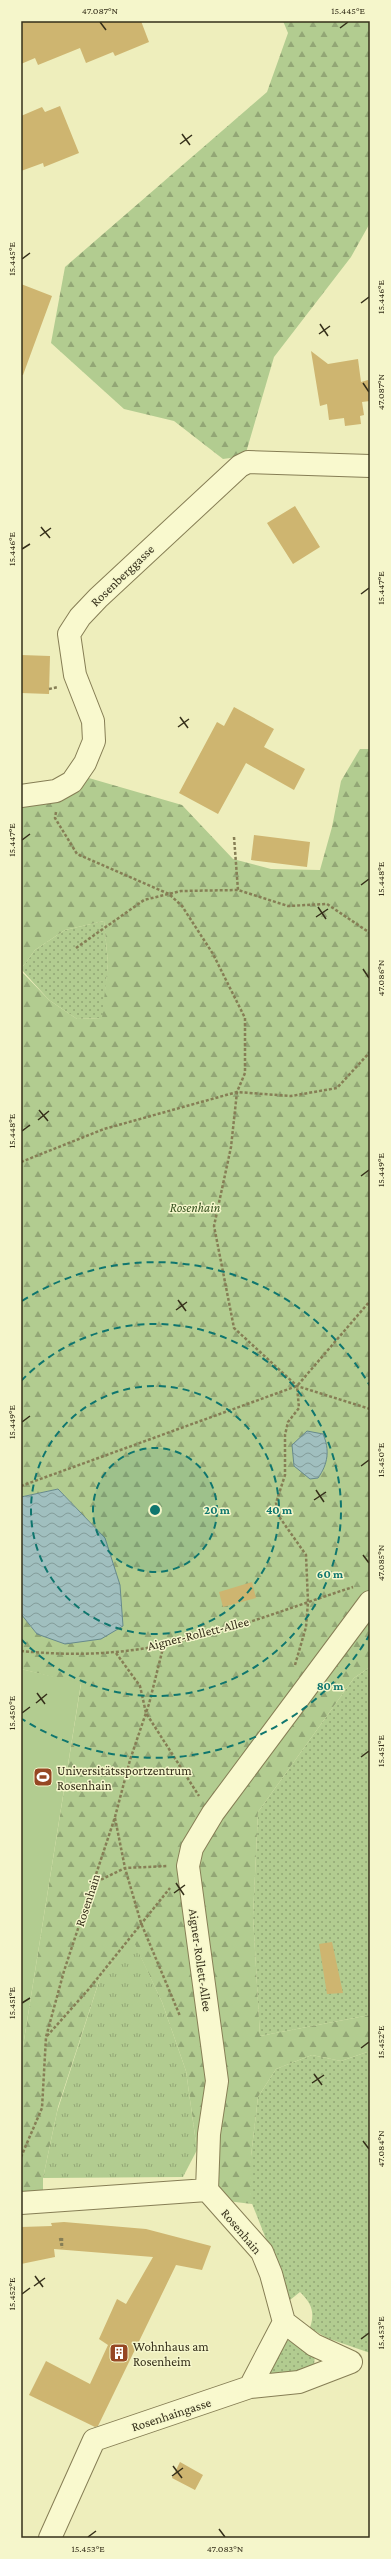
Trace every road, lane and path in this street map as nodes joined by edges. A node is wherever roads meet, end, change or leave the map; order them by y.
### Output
1 (370, 466) edge
2 (56, 791) junction
3 (21, 796) edge
4 (234, 837) dead end
5 (238, 890) junction
6 (169, 894) junction
7 (370, 932) edge
8 (76, 948) dead end
9 (370, 1052) edge
10 (237, 1092) junction
11 (21, 1162) edge
12 (370, 1301) edge
13 (296, 1386) junction
14 (370, 1409) edge
15 (21, 1486) edge
16 (366, 1593) edge
17 (308, 1602) junction
18 (164, 1644) junction
19 (21, 1651) edge
20 (116, 1652) junction
21 (292, 1669) dead end
22 (146, 1713) junction
23 (213, 1814) junction
24 (115, 1817) junction
25 (188, 1866) junction
26 (125, 1868) junction
27 (92, 1884) junction
28 (141, 1923) junction
29 (180, 2016) dead end
30 (46, 2037) junction
31 (21, 2157) edge
32 (206, 2190) junction
33 (21, 2203) edge
34 (284, 2322) junction
35 (250, 2387) junction
36 (50, 2538) edge

1 - 2 street, Rosenberggasse
2 - 3 street, Rosenberggasse
2 - 6 path
4 - 5 path
5 - 6 path
5 - 7 path
6 - 8 path
6 - 10 path
9 - 10 path
10 - 11 path
10 - 13 path
12 - 13 path
13 - 14 path
13 - 15 path
13 - 17 path
16 - 17 path, Aigner-Rollett-Allee
16 - 23 street, Aigner-Rollett-Allee
17 - 18 path, Aigner-Rollett-Allee
17 - 21 path
18 - 20 path, Aigner-Rollett-Allee
18 - 22 path, Rosenhain
19 - 20 path, Aigner-Rollett-Allee
20 - 22 path
22 - 23 path
22 - 24 path, Rosenhain
23 - 25 street, Aigner-Rollett-Allee
24 - 26 path
24 - 27 path, Rosenhain
25 - 26 path
25 - 28 path
25 - 32 street, Aigner-Rollett-Allee
26 - 27 path
26 - 28 path
27 - 30 path, Rosenhain
28 - 29 path
28 - 30 path
30 - 31 path, Rosenhain
32 - 33 street
32 - 34 street, Rosenhain
34 - 35 street
34 - 35 street, Rosenhaingasse
35 - 36 street, Rosenhaingasse

